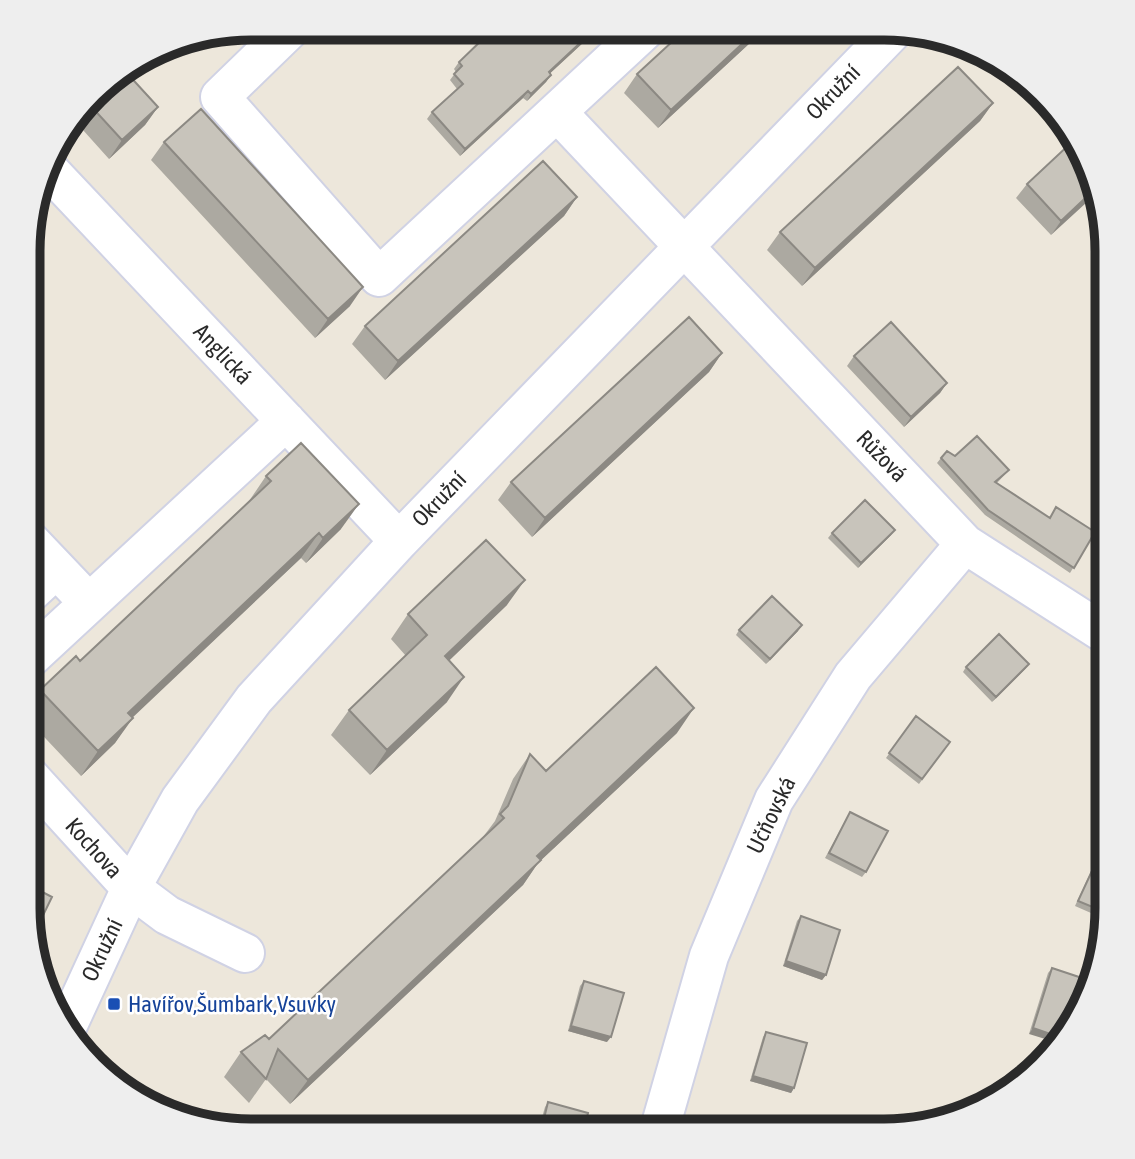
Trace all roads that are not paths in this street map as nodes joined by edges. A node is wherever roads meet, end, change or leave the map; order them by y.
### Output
1 (279, 40) edge
2 (634, 40) edge
3 (884, 40) edge
4 (557, 112) junction
5 (54, 176) edge
6 (682, 246) junction
7 (286, 421) junction
8 (399, 541) junction
9 (965, 544) junction
10 (43, 581) edge
11 (89, 603) junction
12 (1094, 627) edge
13 (41, 648) edge
14 (41, 789) edge
15 (131, 888) junction
16 (245, 953) dead end
17 (72, 1017) edge
18 (662, 1118) edge

1 - 4 street
2 - 4 street
3 - 6 street, Okružní
4 - 6 street, Růžová
5 - 7 street, Anglická
6 - 8 street, Okružní
6 - 9 street, Růžová
7 - 8 street, Anglická
7 - 11 street
8 - 15 street, Okružní
9 - 12 street, Růžová
9 - 18 street, Učňovská
10 - 11 street
11 - 13 street
14 - 15 street, Kochova
15 - 16 street, Kochova
15 - 17 street, Okružní

